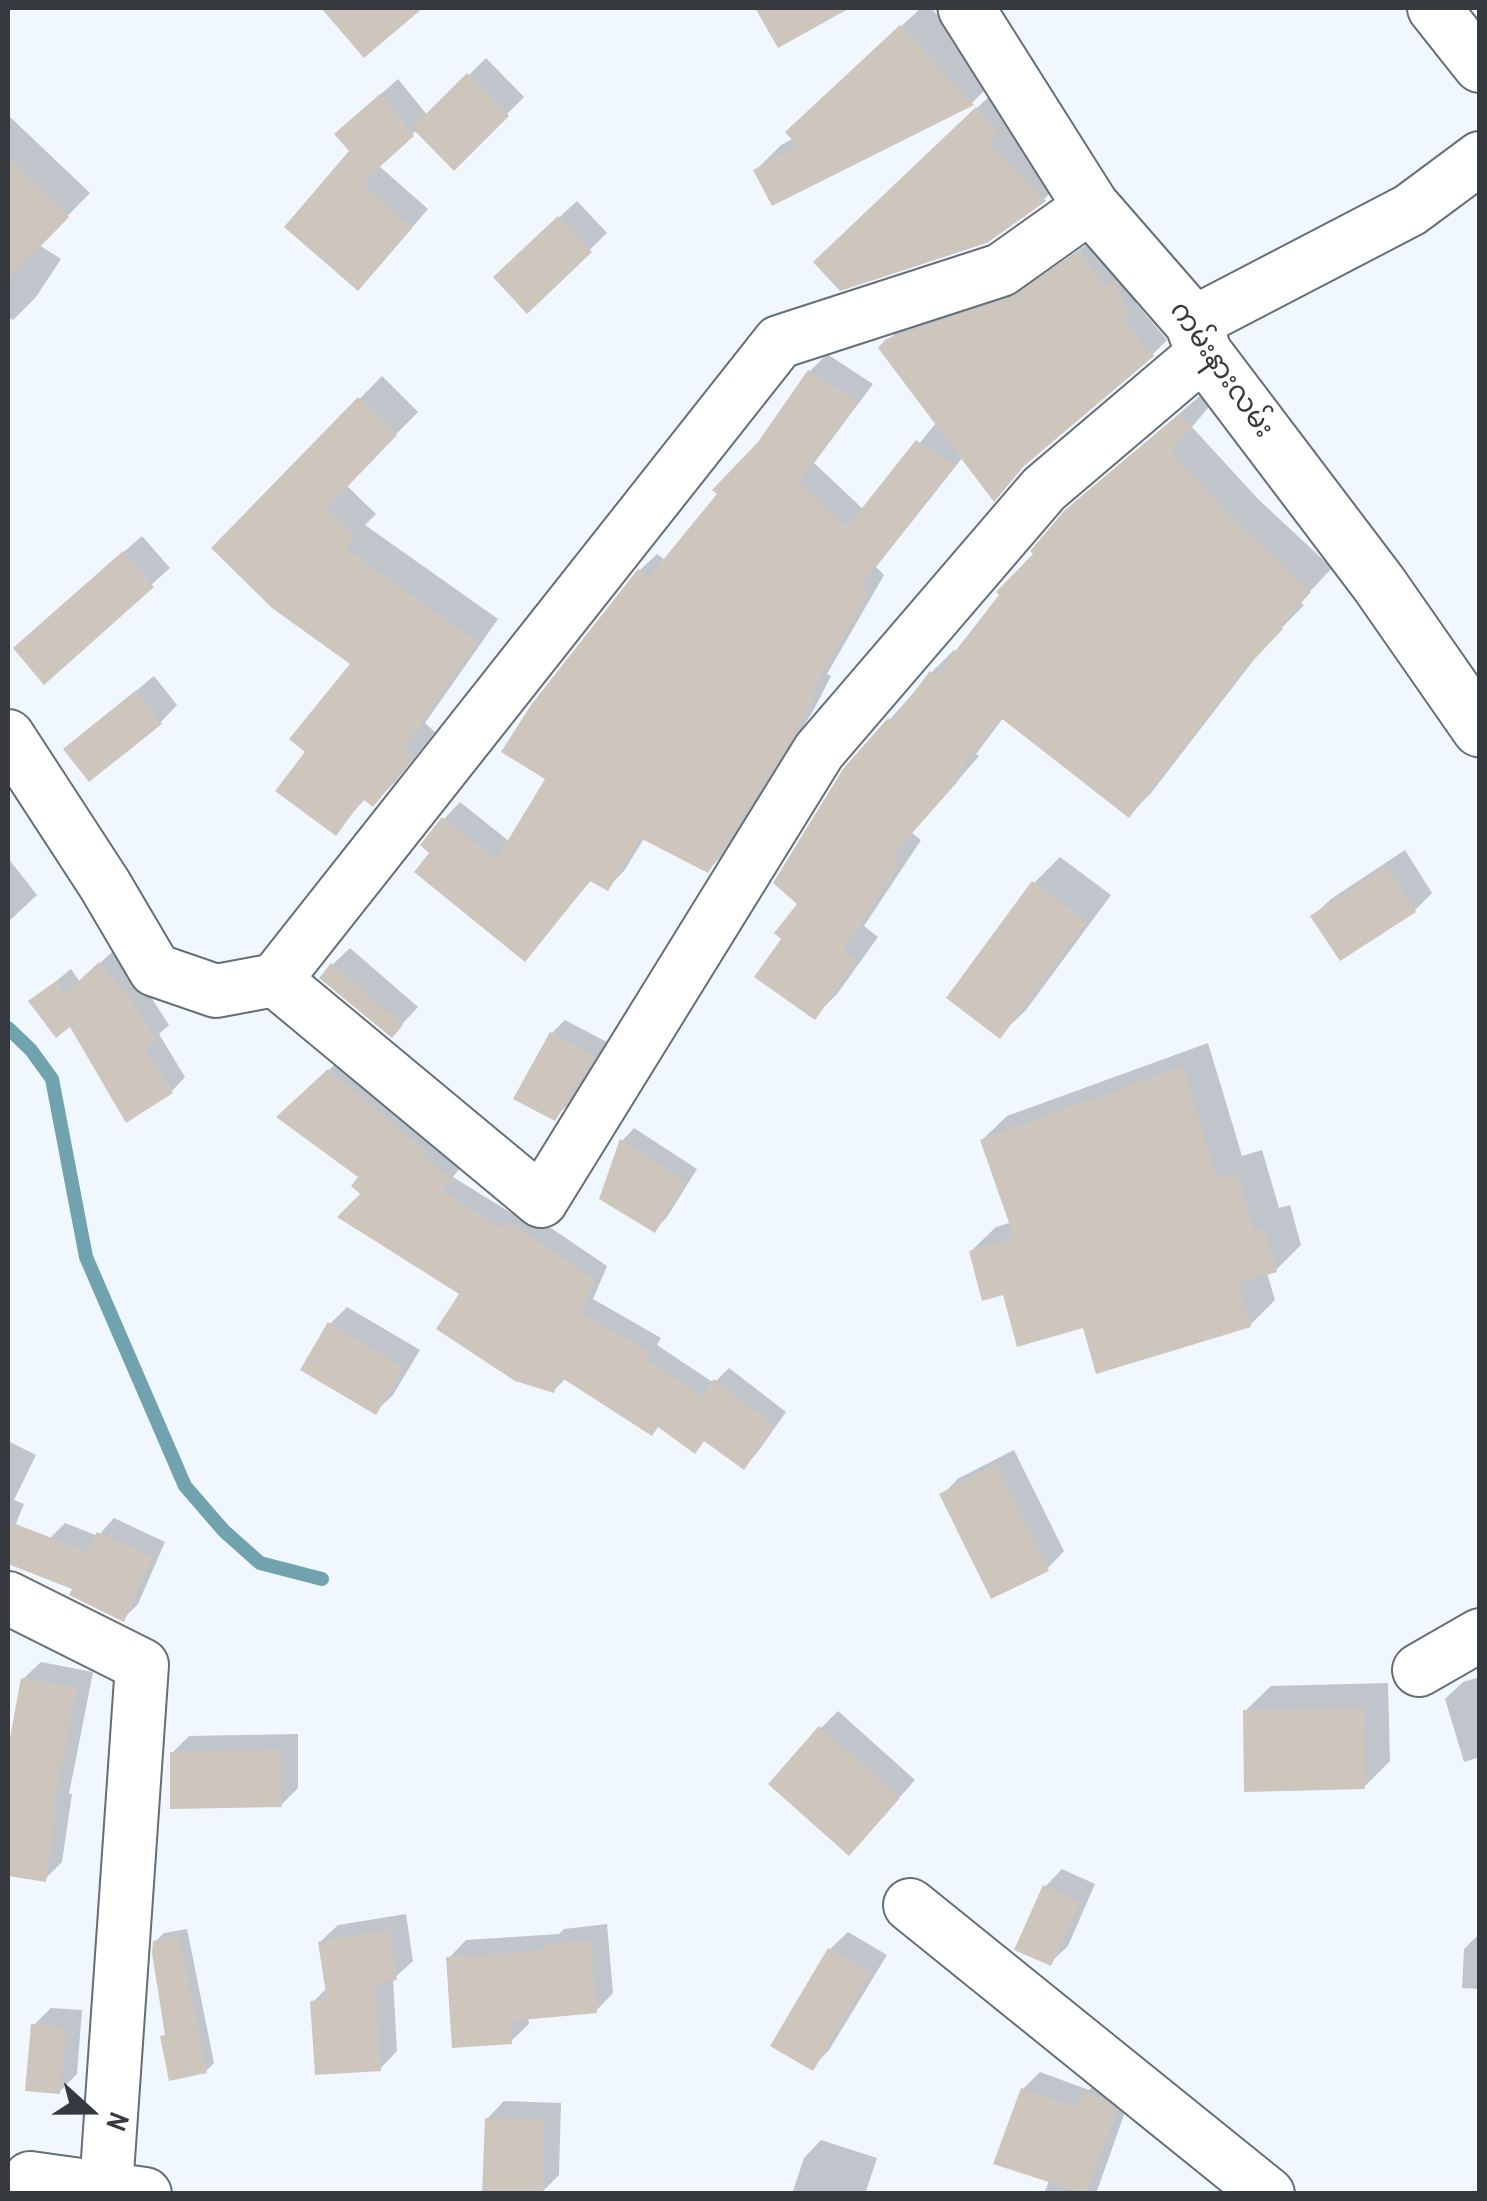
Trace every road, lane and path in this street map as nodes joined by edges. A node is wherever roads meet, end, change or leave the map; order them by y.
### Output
1 (966, 8) edge
2 (1434, 8) edge
3 (1480, 66) edge
4 (1480, 158) edge
5 (1091, 206) junction
6 (1198, 338) junction
7 (1480, 730) edge
8 (8, 736) edge
9 (275, 980) junction
10 (8, 1598) edge
11 (1480, 1635) edge
12 (1419, 1670) dead end
13 (910, 1905) dead end
14 (126, 2191) edge
15 (29, 2194) edge
16 (1268, 2194) edge

1 - 5 main road, ကမ်းနားလမ်း
2 - 3 street
4 - 6 street
5 - 6 main road, ကမ်းနားလမ်း
5 - 9 street
6 - 7 main road, ကမ်းနားလမ်း
6 - 9 street
8 - 9 street
10 - 14 street
11 - 12 street
13 - 16 street
14 - 15 street

